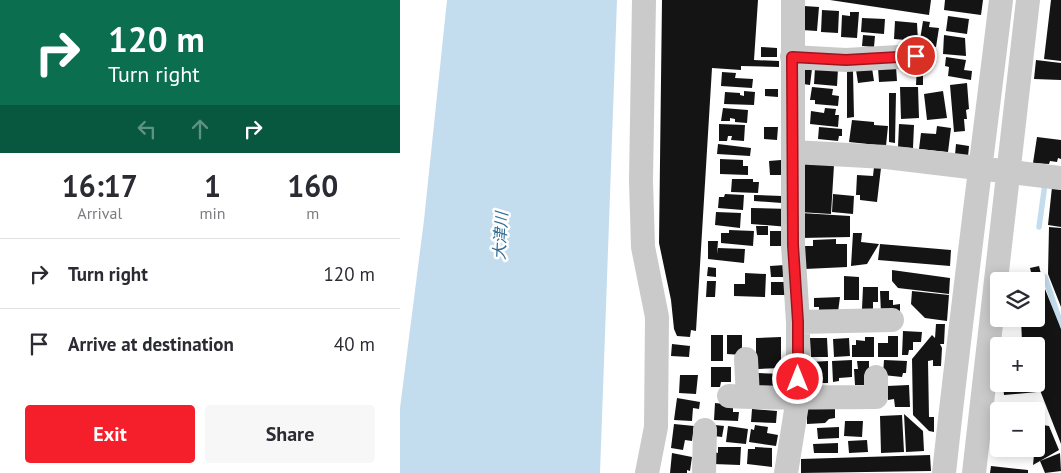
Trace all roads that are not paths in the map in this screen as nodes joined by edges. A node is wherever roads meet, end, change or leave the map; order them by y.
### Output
1 (644, 0) edge
2 (793, 0) edge
3 (1001, 0) edge
4 (1028, 0) edge
5 (916, 56) dead end
6 (792, 57) junction
7 (794, 152) junction
8 (981, 168) junction
9 (1007, 171) junction
10 (1061, 178) edge
11 (968, 256) junction
12 (997, 259) junction
13 (892, 320) dead end
14 (798, 322) junction
15 (960, 325) junction
16 (990, 328) junction
17 (746, 359) dead end
18 (872, 396) dead end
19 (798, 398) junction
20 (705, 430) dead end
21 (947, 446) junction
22 (977, 449) junction
23 (647, 473) edge
24 (704, 473) edge
25 (786, 473) edge
26 (944, 473) edge
27 (974, 473) edge

1 - 23 street
2 - 6 street
3 - 8 street
4 - 9 street
5 - 6 street
6 - 7 street
7 - 8 street
7 - 14 street
8 - 9 street
8 - 11 street
9 - 10 street
9 - 12 street
11 - 12 street
11 - 15 street
12 - 16 street
13 - 14 street
14 - 19 street
15 - 16 street
15 - 21 street
16 - 22 street
17 - 19 street
18 - 19 street
19 - 25 street
20 - 24 street
21 - 22 street
21 - 26 street
22 - 27 street

